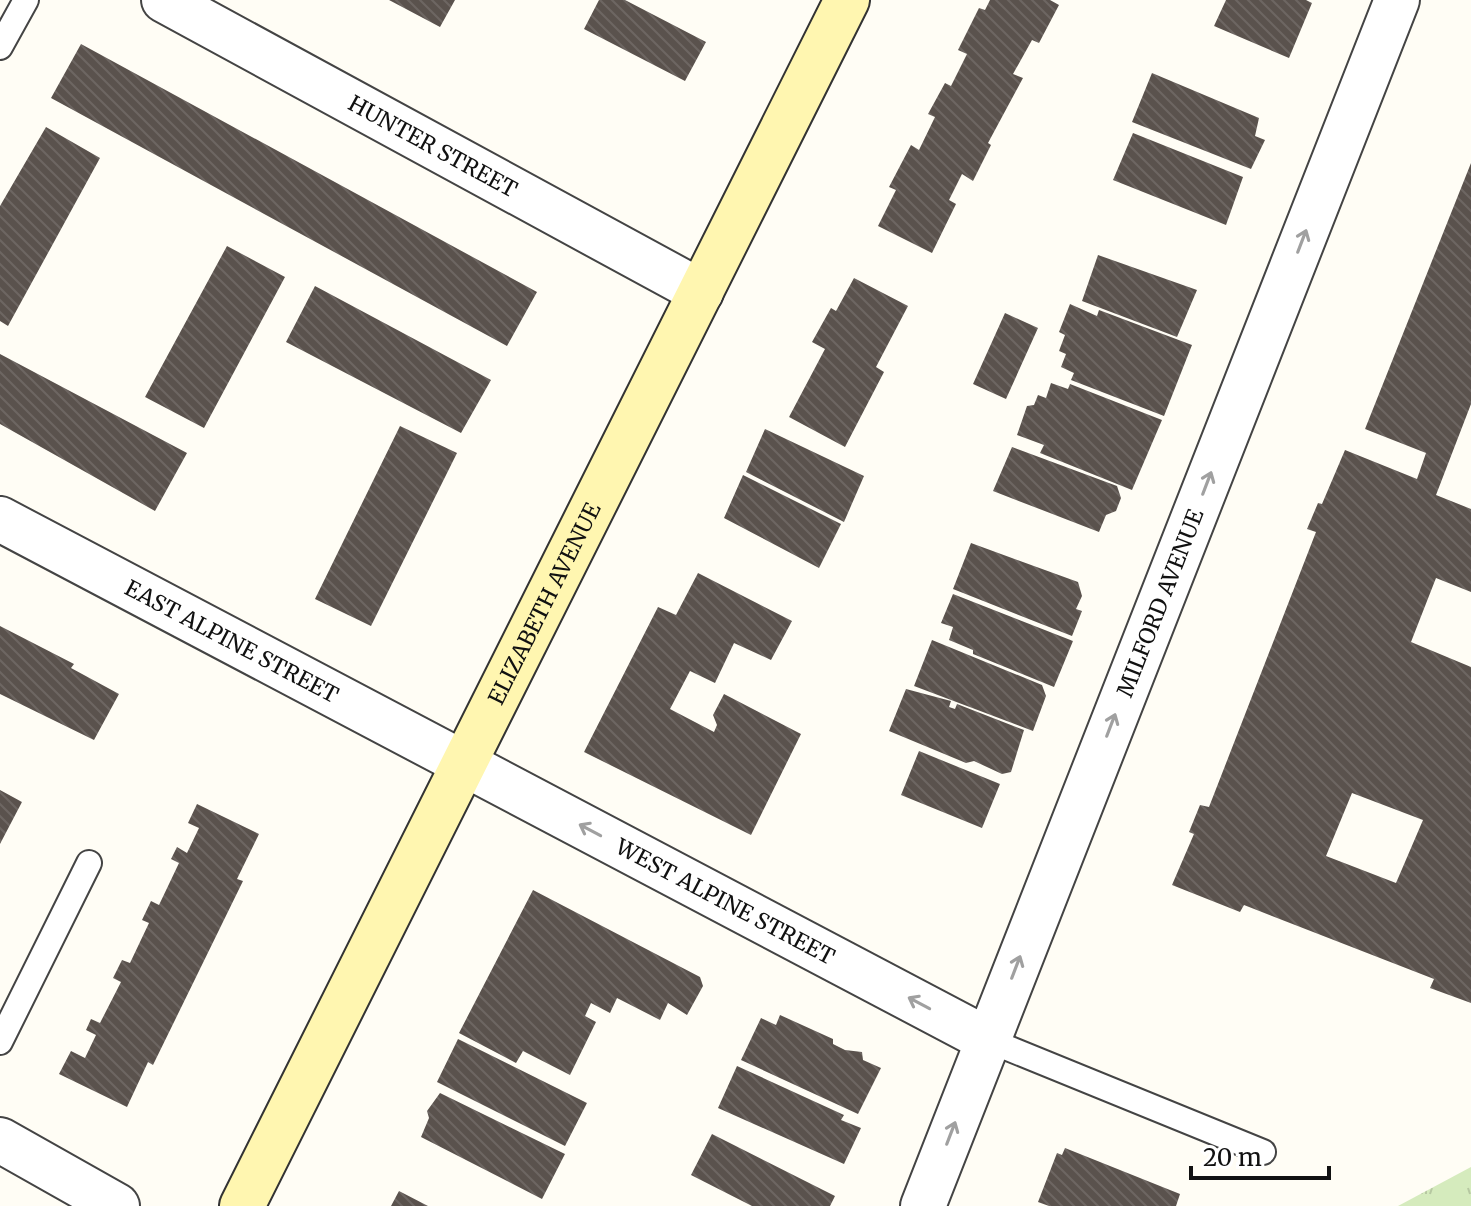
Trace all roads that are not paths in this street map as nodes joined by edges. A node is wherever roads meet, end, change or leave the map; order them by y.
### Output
1 (26, 0) edge
2 (164, 0) edge
3 (847, 0) edge
4 (1397, 0) edge
5 (0, 47) edge
6 (701, 292) junction
7 (0, 519) edge
8 (463, 763) junction
9 (89, 863) dead end
10 (988, 1040) junction
11 (0, 1042) edge
12 (0, 1140) edge
13 (1263, 1152) dead end
14 (117, 1206) edge
15 (242, 1206) edge
16 (923, 1206) edge

1 - 5 lane
2 - 6 street, HUNTER STREET
3 - 6 main road, ELIZABETH AVENUE
10 -> 4 street, MILFORD AVENUE
6 - 8 main road, ELIZABETH AVENUE
7 - 8 street, EAST ALPINE STREET
10 -> 8 street, WEST ALPINE STREET
8 - 15 main road, ELIZABETH AVENUE
9 - 11 lane
10 - 13 lane
16 -> 10 street, MILFORD AVENUE
12 - 14 street

